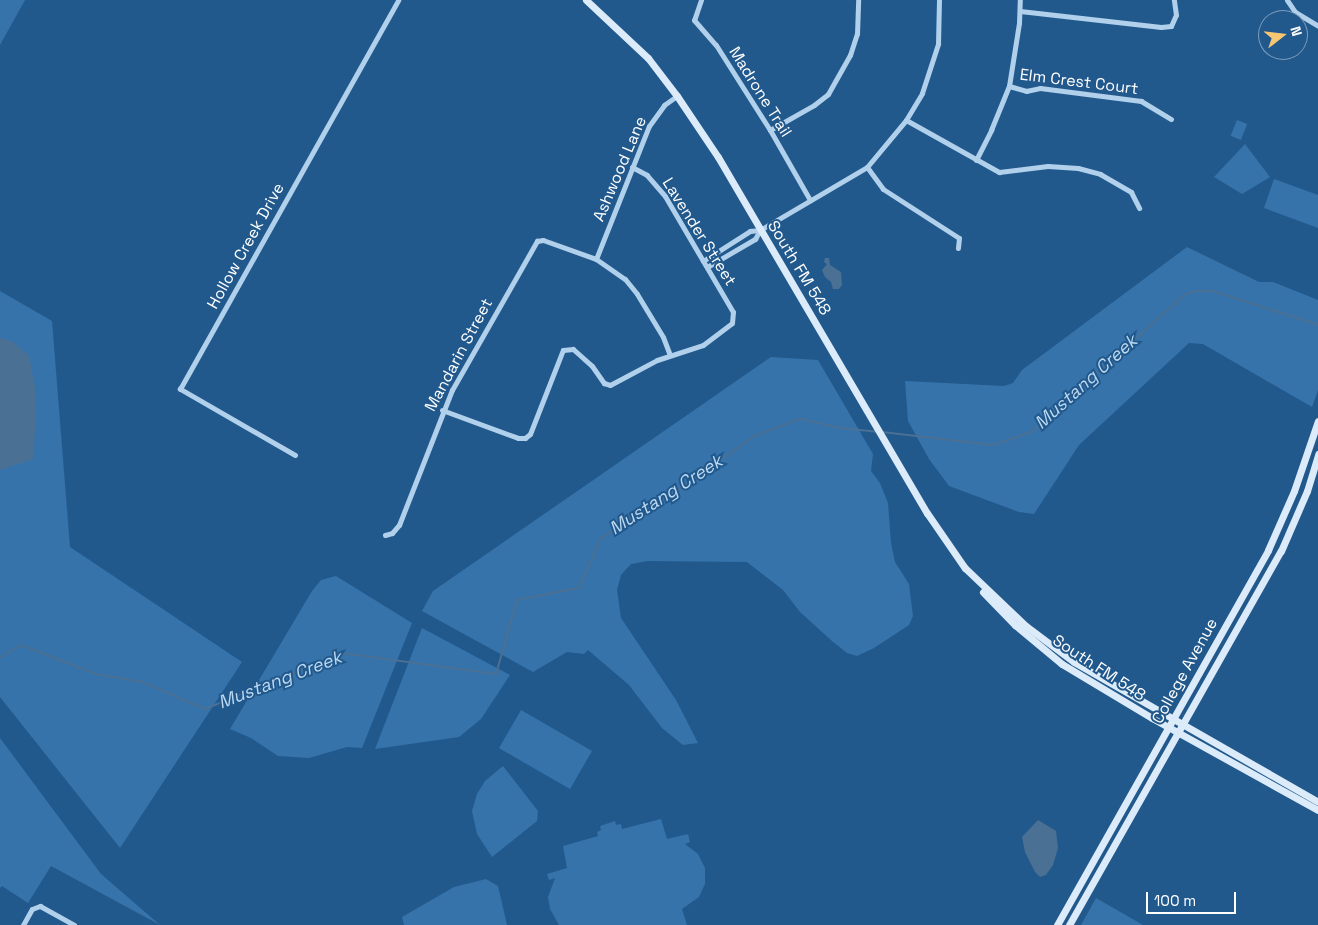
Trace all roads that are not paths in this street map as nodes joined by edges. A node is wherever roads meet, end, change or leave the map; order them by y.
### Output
1 (398, 0) edge
2 (586, 0) edge
3 (701, 0) edge
4 (858, 0) edge
5 (938, 0) edge
6 (1020, 0) edge
7 (1174, 0) edge
8 (1287, 0) edge
9 (1020, 11) junction
10 (1318, 26) edge
11 (1009, 86) junction
12 (677, 96) junction
13 (1171, 119) dead end
14 (906, 120) junction
15 (770, 130) junction
16 (976, 160) junction
17 (632, 167) junction
18 (866, 168) junction
19 (810, 200) junction
20 (1139, 208) dead end
21 (760, 230) junction
22 (958, 248) dead end
23 (596, 259) junction
24 (703, 261) junction
25 (706, 268) junction
26 (670, 355) junction
27 (442, 410) junction
28 (1318, 421) edge
29 (1318, 454) edge
30 (295, 455) dead end
31 (385, 535) dead end
32 (965, 568) junction
33 (1173, 720) junction
34 (1169, 727) junction
35 (1180, 728) junction
36 (1318, 802) edge
37 (1318, 810) edge
38 (1070, 923) edge
39 (24, 925) edge
40 (74, 925) edge
41 (1057, 925) edge

1 - 30 street, Hollow Creek Drive
2 - 12 main road, South FM 548
3 - 15 street, Madrone Trail
4 - 15 street
5 - 14 street
6 - 9 street
7 - 9 street
8 - 10 street
9 - 11 street
11 - 13 street, Elm Crest Court
11 - 16 street
12 - 17 street, Ashwood Lane
12 - 21 main road, South FM 548
14 - 16 street
14 - 18 street
15 - 19 street, Madrone Trail
16 - 20 street
17 - 23 street, Ashwood Lane
17 - 24 street, Lavender Street
18 - 19 street
18 - 22 street
19 - 21 street
21 - 24 street
21 - 25 street
21 - 32 main road, South FM 548
23 - 26 street
23 - 27 street, Mandarin Street
24 - 25 street, Lavender Street
25 - 26 street, Lavender Street
26 - 27 street
27 - 31 street, Mandarin Street
28 - 33 main road, College Avenue
29 - 35 main road, College Avenue
32 - 33 main road, South FM 548
32 - 34 main road, South FM 548
33 - 34 main road, College Avenue
33 - 35 main road, South FM 548
34 - 35 main road, South FM 548
34 - 41 main road, College Avenue
35 - 36 main road, South FM 548
35 - 37 main road, South FM 548
35 - 38 main road, College Avenue
39 - 40 street

